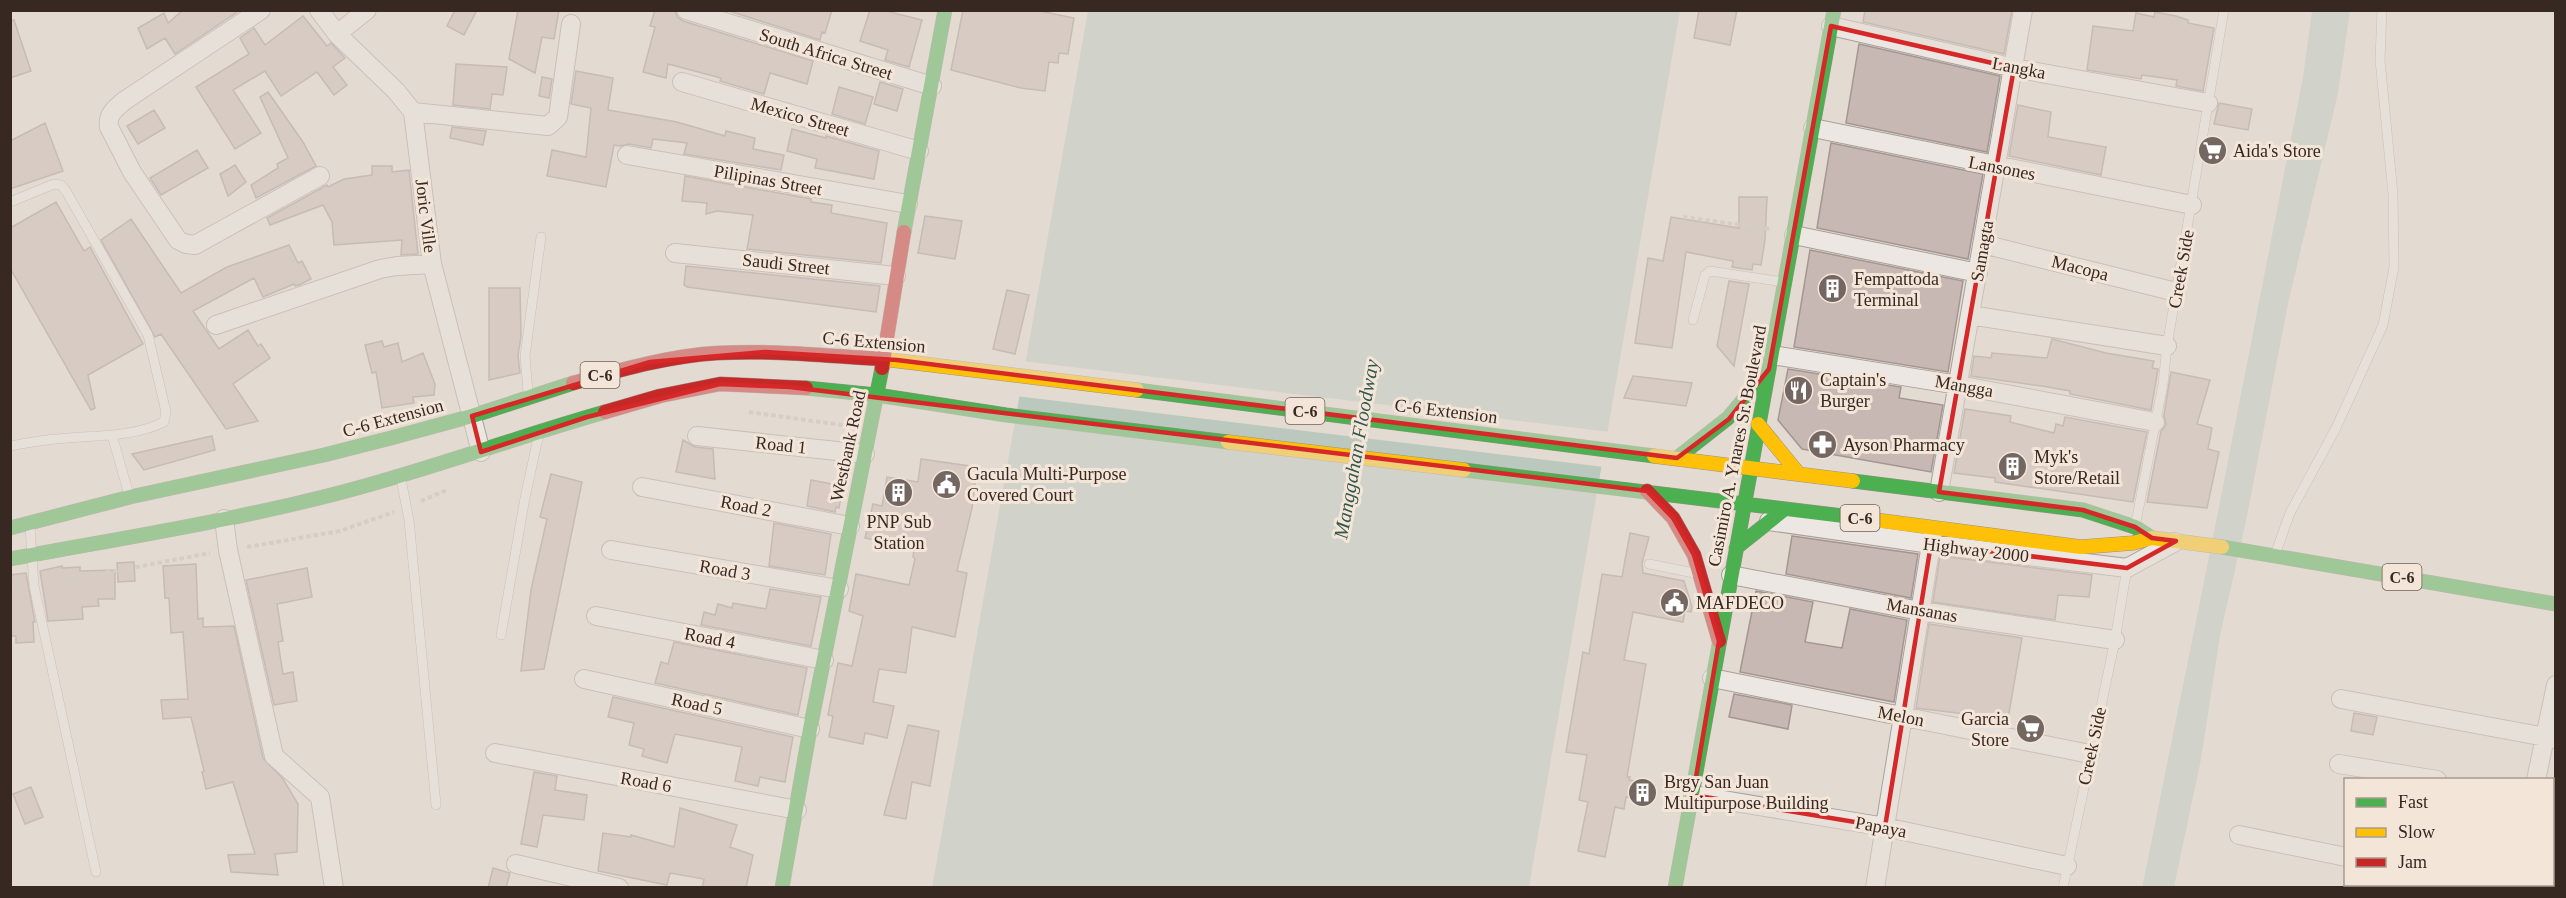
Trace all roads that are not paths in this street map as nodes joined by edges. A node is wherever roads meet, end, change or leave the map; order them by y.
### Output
1 (261, 10) edge
2 (319, 10) edge
3 (367, 10) edge
4 (686, 10) edge
5 (945, 10) edge
6 (2023, 10) edge
7 (2224, 10) edge
8 (2382, 10) edge
9 (1833, 18) edge
10 (571, 24) dead end
11 (337, 34) junction
12 (2014, 68) junction
13 (681, 82) dead end
14 (932, 86) junction
15 (2208, 103) junction
16 (413, 112) junction
17 (1813, 128) junction
18 (919, 151) junction
19 (627, 155) dead end
20 (1997, 167) junction
21 (320, 176) dead end
22 (10, 202) edge
23 (908, 204) junction
24 (2192, 205) junction
25 (1794, 234) junction
26 (541, 237) dead end
27 (1983, 244) junction
28 (675, 253) dead end
29 (432, 264) junction
30 (1978, 273) junction
31 (896, 276) junction
32 (1785, 282) junction
33 (2176, 292) junction
34 (1970, 315) junction
35 (1693, 320) dead end
36 (216, 325) dead end
37 (2168, 346) junction
38 (884, 359) junction
39 (1770, 362) junction
40 (1958, 385) junction
41 (877, 395) junction
42 (528, 397) junction
43 (472, 416) junction
44 (2154, 422) junction
45 (1758, 424) junction
46 (539, 433) junction
47 (112, 435) junction
48 (697, 436) dead end
49 (10, 446) edge
50 (481, 452) junction
51 (865, 454) junction
52 (1671, 457) junction
53 (1750, 467) junction
54 (1798, 473) junction
55 (400, 477) junction
56 (642, 487) dead end
57 (1647, 491) junction
58 (1940, 492) junction
59 (130, 497) junction
60 (1743, 503) junction
61 (1785, 509) junction
62 (224, 519) junction
63 (1769, 521) junction
64 (29, 524) junction
65 (850, 526) junction
66 (2135, 526) junction
67 (10, 528) edge
68 (1933, 536) junction
69 (2152, 538) junction
70 (2176, 541) junction
71 (1736, 548) junction
72 (611, 550) dead end
73 (32, 554) junction
74 (2275, 555) junction
75 (10, 559) edge
76 (1650, 564) dead end
77 (2127, 568) junction
78 (1699, 574) junction
79 (1731, 575) junction
80 (839, 589) junction
81 (2556, 604) edge
82 (1920, 611) junction
83 (596, 616) dead end
84 (501, 635) dead end
85 (2115, 640) junction
86 (1719, 642) junction
87 (824, 660) junction
88 (1713, 678) junction
89 (584, 679) dead end
90 (2556, 685) edge
91 (2341, 699) dead end
92 (1902, 716) junction
93 (810, 729) junction
94 (2551, 738) edge
95 (495, 753) dead end
96 (2090, 754) junction
97 (2339, 764) dead end
98 (2425, 778) edge
99 (2537, 778) edge
100 (1694, 795) junction
101 (436, 806) dead end
102 (797, 810) junction
103 (1885, 827) junction
104 (2240, 835) dead end
105 (2344, 857) edge
106 (516, 864) dead end
107 (2067, 866) junction
108 (96, 872) dead end
109 (331, 887) edge
110 (619, 888) edge
111 (782, 888) edge
112 (1675, 888) edge
113 (1875, 888) edge
114 (2062, 888) edge

1 - 21 street
2 - 11 street
3 - 11 street
4 - 14 street, South Africa Street
5 - 14 main road, Westbank Road
6 - 12 street, Samagta
7 - 15 lane, Creek Side
8 - 74 lane
9 - 12 street, Langka
9 - 17 main road, Casimiro A. Ynares Sr. Boulevard
10 - 16 street
11 - 16 street
12 - 15 street, Langka
12 - 20 street, Samagta
13 - 18 street, Mexico Street
14 - 18 main road, Westbank Road
15 - 24 lane, Creek Side
16 - 29 street, Joric Ville
17 - 20 street, Lansones
17 - 25 main road, Casimiro A. Ynares Sr. Boulevard
18 - 23 main road, Westbank Road
19 - 23 street, Pilipinas Street
20 - 24 street, Lansones
20 - 27 street, Samagta
22 - 47 lane
23 - 31 main road, Westbank Road
24 - 33 lane, Creek Side
25 - 30 street
25 - 32 main road, Casimiro A. Ynares Sr. Boulevard
26 - 42 lane
27 - 30 street, Samagta
27 - 33 street, Macopa
28 - 31 street, Saudi Street
29 - 36 street
29 - 43 street, Joric Ville
30 - 34 street, Samagta
31 - 38 main road, Westbank Road
32 - 35 lane
32 - 39 main road, Casimiro A. Ynares Sr. Boulevard
33 - 37 lane, Creek Side
34 - 37 street
34 - 40 street, Samagta
37 - 44 lane, Creek Side
38 - 41 main road, Westbank Road
38 - 42 main road, C-6 Extension / C-6
38 - 52 main road, C-6 Extension / C-6
39 - 40 street, Mangga
39 - 45 main road, Casimiro A. Ynares Sr. Boulevard
39 - 52 main road
40 - 44 street, Mangga
40 - 58 street, Samagta
41 - 46 main road, C-6
41 - 51 main road, Westbank Road
41 - 57 main road, C-6
42 - 43 main road, C-6 Extension / C-6
43 - 50 street, Joric Ville
43 - 59 main road, C-6 Extension / C-6
44 - 66 lane, Creek Side
45 - 53 main road, Casimiro A. Ynares Sr. Boulevard
45 - 54 main road
46 - 50 main road, C-6
46 - 84 lane
47 - 49 lane
47 - 59 lane
48 - 51 street, Road 1
50 - 55 main road, C-6
51 - 65 main road, Westbank Road
52 - 53 main road, C-6 Extension / C-6
53 - 54 main road, Highway 2000 / C-6
53 - 60 main road, Casimiro A. Ynares Sr. Boulevard
54 - 58 main road, Highway 2000 / C-6
55 - 62 main road, C-6
55 - 101 lane
56 - 65 street, Road 2
57 - 60 main road, C-6
57 - 78 main road
58 - 66 main road, Highway 2000 / C-6
59 - 64 main road, C-6 Extension / C-6
60 - 61 main road, Highway 2000 / C-6
60 - 71 main road, Casimiro A. Ynares Sr. Boulevard
61 - 63 main road
61 - 68 main road, Highway 2000 / C-6
62 - 73 main road, C-6
62 - 109 street
63 - 68 street, Highway 2000
63 - 71 main road
64 - 67 main road, C-6 Extension / C-6
64 - 73 lane
65 - 80 main road, Westbank Road
66 - 69 main road, Highway 2000 / C-6
68 - 69 main road, Highway 2000 / C-6
68 - 77 street, Highway 2000
68 - 82 street
69 - 70 main road, Highway 2000 / C-6
70 - 74 main road, Highway 2000 / C-6
70 - 77 street
71 - 79 main road, Casimiro A. Ynares Sr. Boulevard
72 - 80 street, Road 3
73 - 75 main road, C-6
73 - 108 lane
74 - 81 main road, Highway 2000 / C-6
76 - 78 lane
77 - 85 lane, Creek Side
78 - 86 main road
79 - 82 street, Mansanas
79 - 86 main road, Casimiro A. Ynares Sr. Boulevard
80 - 87 main road, Westbank Road
82 - 85 street, Mansanas
82 - 92 street
83 - 87 street, Road 4
85 - 96 lane, Creek Side
86 - 88 main road, Casimiro A. Ynares Sr. Boulevard
87 - 93 main road, Westbank Road
88 - 92 street, Melon
88 - 100 main road, Casimiro A. Ynares Sr. Boulevard
89 - 93 street, Road 5
90 - 94 street
91 - 94 street
92 - 96 street, Melon
92 - 103 street
93 - 102 main road, Westbank Road
94 - 99 street
95 - 102 street, Road 6
96 - 107 lane, Creek Side
97 - 98 street
100 - 103 street, Papaya
100 - 112 main road, Casimiro A. Ynares Sr. Boulevard
102 - 111 main road, Westbank Road
103 - 107 street, Papaya
103 - 113 street
104 - 105 street
106 - 110 street
107 - 114 lane, Creek Side

